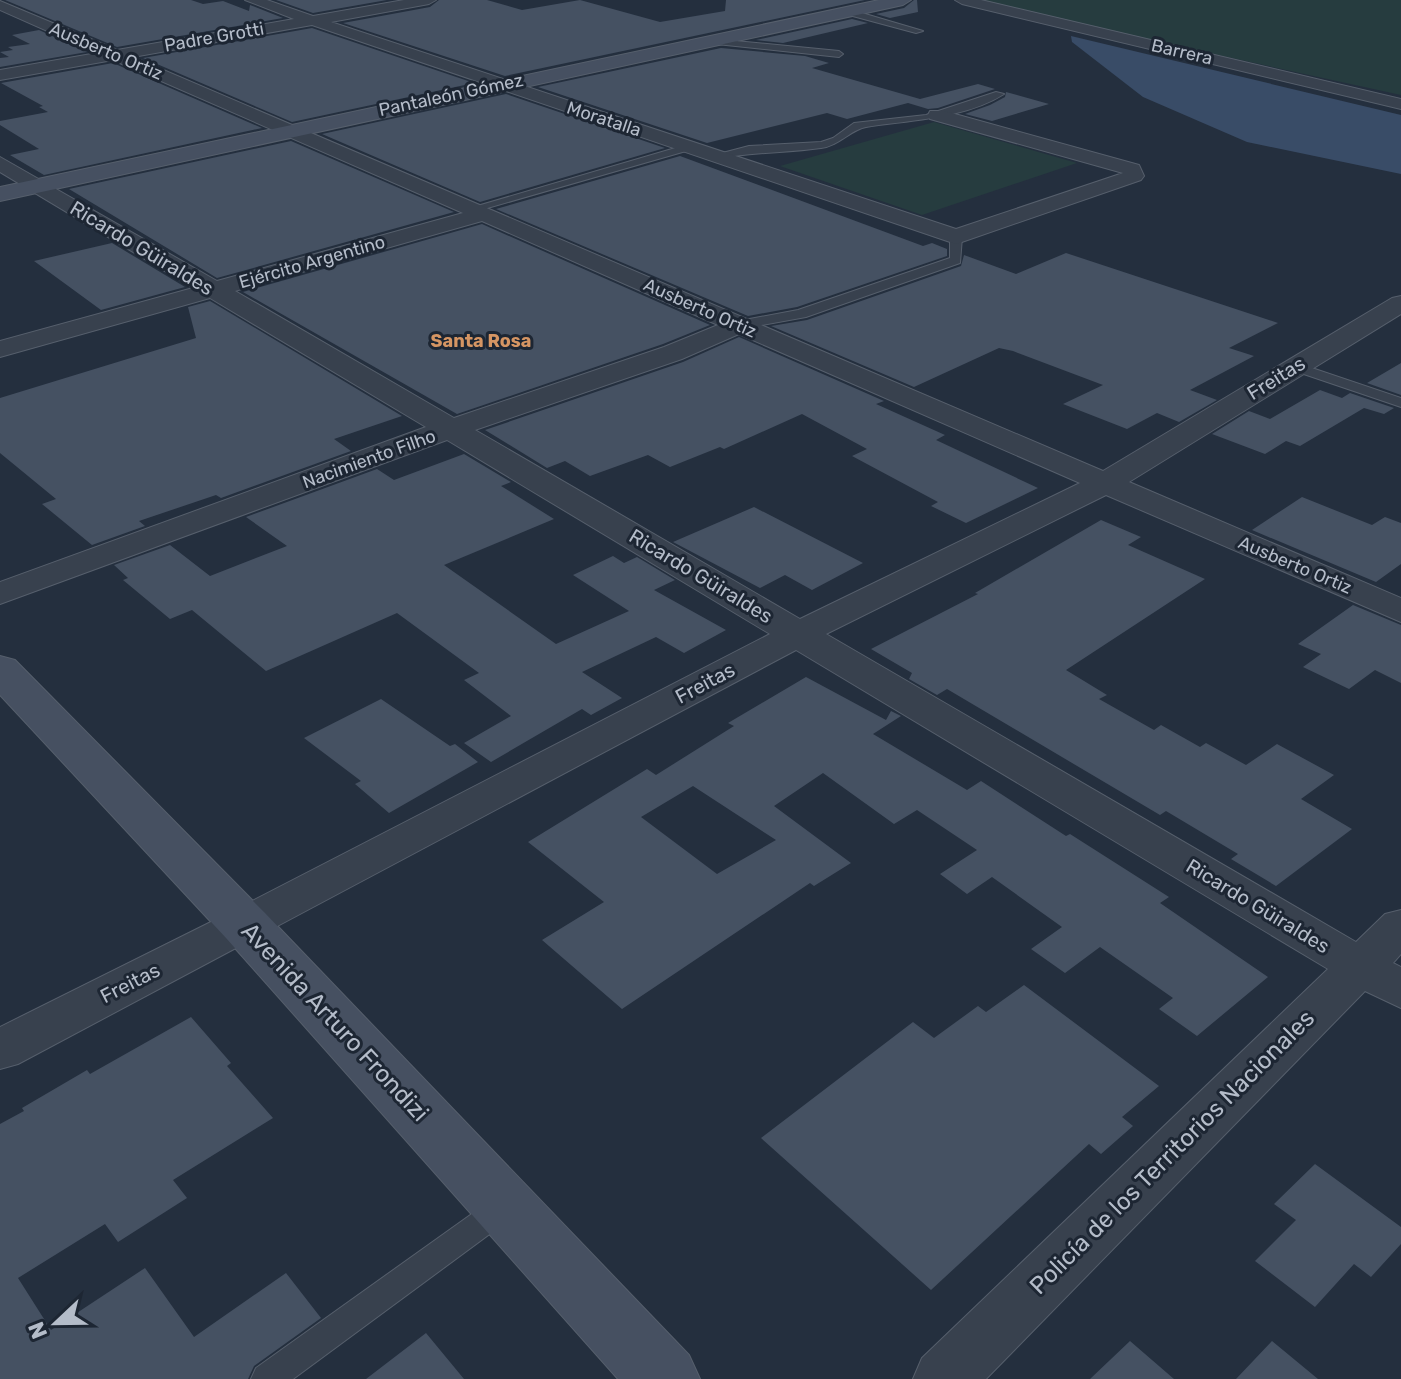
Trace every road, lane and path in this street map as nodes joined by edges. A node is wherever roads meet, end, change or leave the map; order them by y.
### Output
1 (252, 0) edge
2 (429, 0) edge
3 (903, 0) edge
4 (962, 0) edge
5 (31, 2) dead end
6 (1, 6) edge
7 (852, 13) junction
8 (312, 20) junction
9 (919, 31) dead end
10 (707, 40) junction
11 (114, 54) junction
12 (839, 54) dead end
13 (0, 75) edge
14 (500, 85) junction
15 (999, 94) dead end
16 (1401, 104) edge
17 (937, 115) junction
18 (288, 130) junction
19 (689, 147) junction
20 (716, 156) junction
21 (0, 163) edge
22 (40, 186) junction
23 (0, 194) edge
24 (478, 212) junction
25 (956, 237) junction
26 (213, 290) junction
27 (1401, 303) edge
28 (739, 325) junction
29 (0, 349) edge
30 (1294, 366) junction
31 (1401, 403) edge
32 (452, 428) junction
33 (1105, 483) junction
34 (0, 594) edge
35 (1401, 611) edge
36 (798, 634) junction
37 (0, 669) edge
38 (245, 925) junction
39 (1401, 926) edge
40 (1380, 978) edge
41 (0, 1050) edge
42 (505, 1206) junction
43 (267, 1379) edge
44 (664, 1379) edge
45 (944, 1379) edge

1 - 8 street, Moratalla
2 - 8 street, Padre Grotti
3 - 7 main road, Pantaleón Gómez
4 - 16 street, Barrera
5 - 6 street
6 - 11 street, Ausberto Ortiz
7 - 9 lane
7 - 10 main road, Pantaleón Gómez
8 - 11 street, Padre Grotti
8 - 14 street, Moratalla
10 - 12 lane
10 - 14 main road, Pantaleón Gómez
11 - 13 street, Padre Grotti
11 - 18 street, Ausberto Ortiz
14 - 18 main road, Pantaleón Gómez
14 - 19 street, Moratalla
15 - 17 lane
17 - 20 lane
17 - 25 street
18 - 22 main road, Pantaleón Gómez
18 - 24 street, Ausberto Ortiz
19 - 20 street, Moratalla
19 - 24 lane
20 - 25 street, Moratalla
21 - 22 street, Ricardo Güiraldes
22 - 23 main road, Pantaleón Gómez
22 - 26 street, Ricardo Güiraldes
24 - 26 street, Ejército Argentino
24 - 28 street, Ausberto Ortiz
25 - 28 lane
26 - 29 street, Ejército Argentino
26 - 32 street, Ricardo Güiraldes
27 - 30 street, Freitas
28 - 32 street, Nacimiento Filho
28 - 33 street, Ausberto Ortiz
30 - 31 lane
30 - 33 street, Freitas
32 - 34 street, Nacimiento Filho
32 - 36 street, Ricardo Güiraldes
33 - 35 street, Ausberto Ortiz
33 - 36 street, Freitas
36 - 38 street, Freitas
36 - 40 street, Ricardo Güiraldes
37 - 38 main road, Avenida Arturo Frondizi
38 - 41 street, Freitas
38 - 42 main road, Avenida Arturo Frondizi
39 - 40 street, Policía de los Territorios Nacionales
40 - 45 street, Policía de los Territorios Nacionales
42 - 43 lane
42 - 44 main road, Avenida Arturo Frondizi

